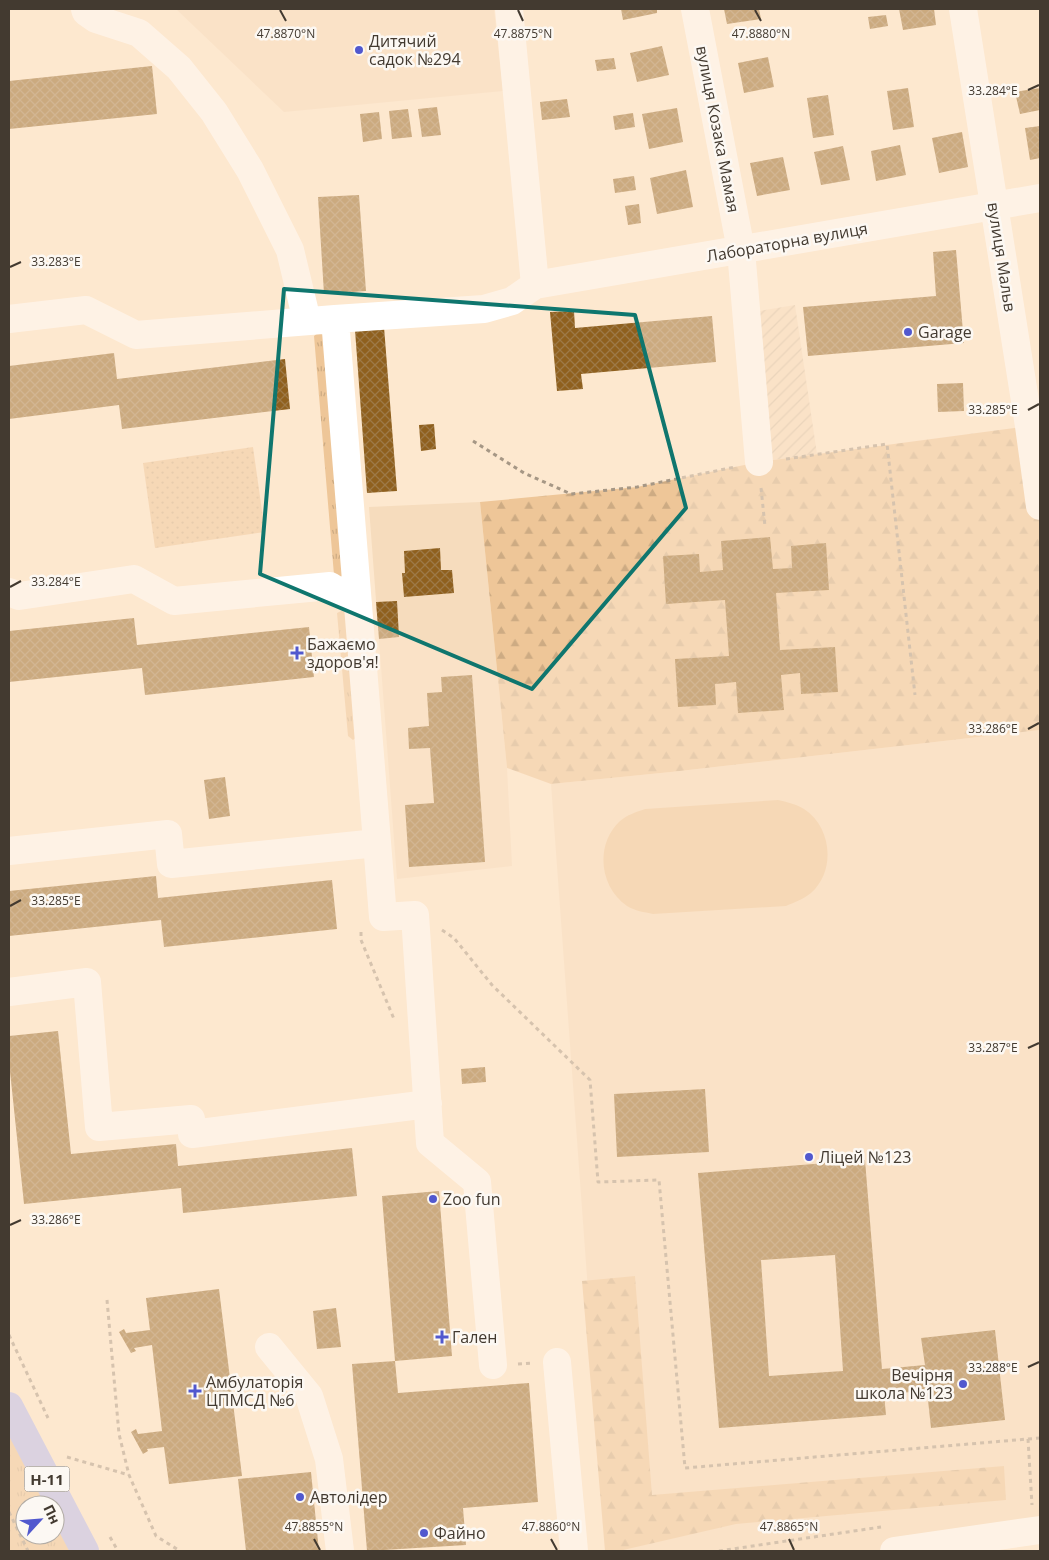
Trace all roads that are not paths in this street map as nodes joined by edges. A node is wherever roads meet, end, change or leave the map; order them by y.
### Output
1 (85, 9) edge
2 (509, 9) edge
3 (695, 9) edge
4 (963, 9) edge
5 (1040, 198) edge
6 (994, 205) junction
7 (741, 250) junction
8 (535, 285) junction
9 (9, 319) edge
10 (335, 319) junction
11 (307, 321) junction
12 (759, 462) road end
13 (1040, 506) edge
14 (9, 592) edge
15 (358, 604) junction
16 (376, 843) junction
17 (9, 851) edge
18 (9, 992) edge
19 (428, 1104) junction
20 (269, 1347) dead end
21 (557, 1362) road end
22 (493, 1365) road end
23 (9, 1406) edge
24 (1022, 1536) edge
25 (906, 1550) edge
26 (85, 1551) edge
27 (340, 1551) edge
28 (574, 1551) edge

1 - 11 street
2 - 8 street
3 - 7 street, вулиця Козака Мамая
4 - 6 street, вулиця Мальв
5 - 6 street, Лабораторна вулиця
6 - 7 street, Лабораторна вулиця
6 - 13 street, вулиця Мальв
7 - 8 street, Лабораторна вулиця
7 - 12 street, вулиця Козака Мамая
8 - 10 street
9 - 11 street
10 - 11 street
10 - 15 street
14 - 15 street
15 - 16 street
16 - 17 street
16 - 19 street
18 - 19 street
19 - 22 street
20 - 27 street
21 - 28 street
23 - 26 main road, Н-11
24 - 25 street

